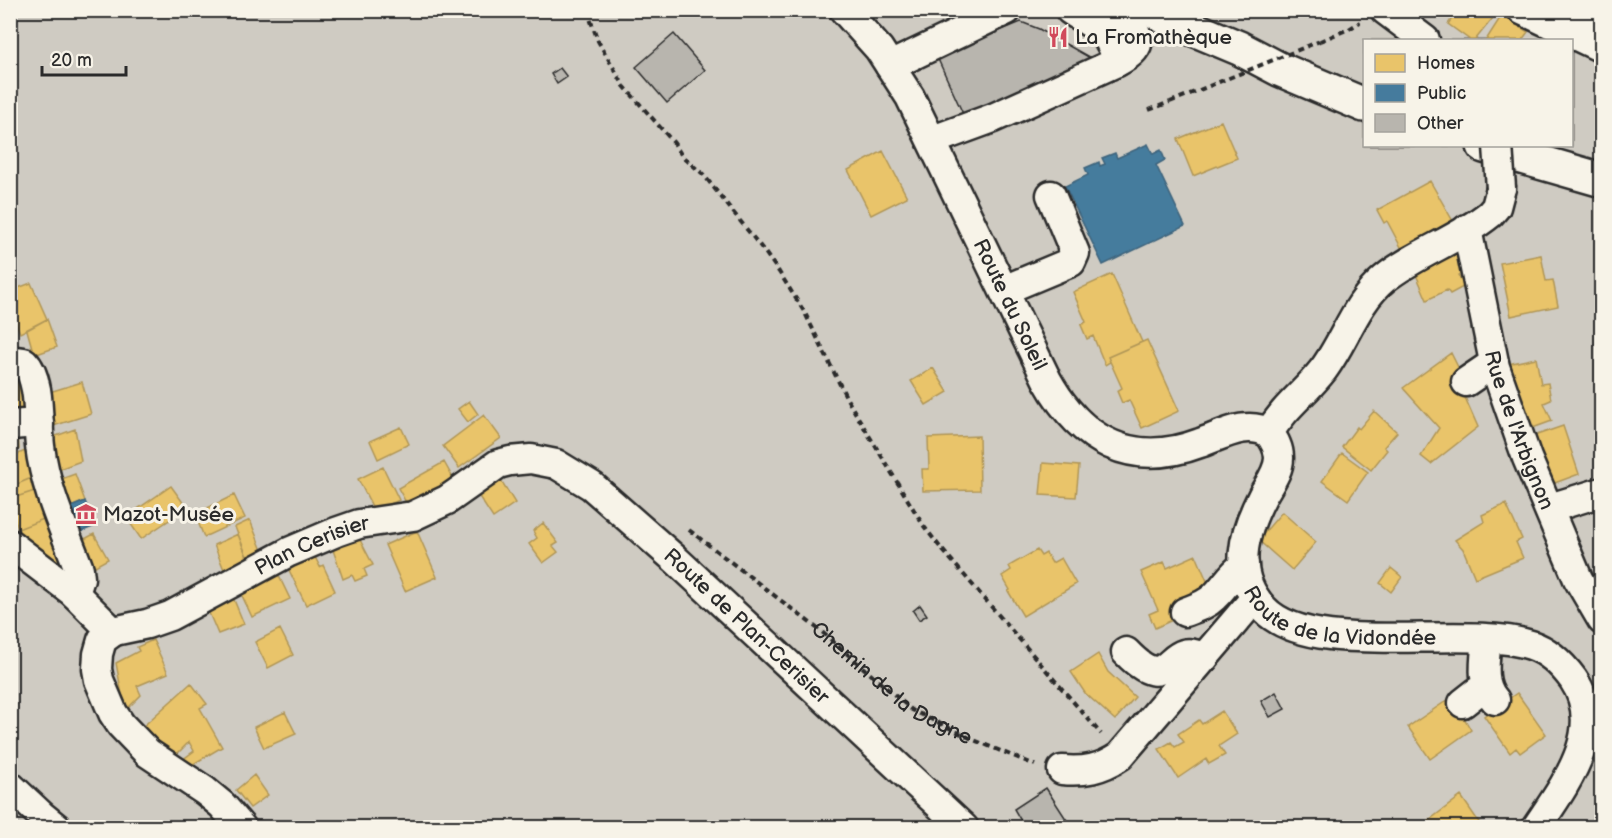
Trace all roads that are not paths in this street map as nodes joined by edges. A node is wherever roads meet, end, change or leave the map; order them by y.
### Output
1 (844, 10) edge
2 (1007, 10) edge
3 (1070, 10) edge
4 (1111, 10) edge
5 (1153, 10) edge
6 (1197, 10) edge
7 (1522, 10) edge
8 (1576, 10) edge
9 (1376, 13) edge
10 (1602, 22) edge
11 (1423, 39) edge
12 (1239, 48) junction
13 (1602, 48) edge
14 (1117, 62) junction
15 (890, 66) junction
16 (1363, 104) edge
17 (933, 140) junction
18 (1487, 147) edge
19 (1498, 147) edge
20 (1602, 180) edge
21 (1051, 195) dead end
22 (1467, 229) junction
23 (1004, 290) junction
24 (10, 360) edge
25 (1494, 363) junction
26 (1466, 382) dead end
27 (39, 423) junction
28 (10, 425) edge
29 (1269, 433) junction
30 (510, 460) joint
31 (1602, 492) edge
32 (1550, 508) junction
33 (10, 544) edge
34 (1244, 565) junction
35 (75, 594) junction
36 (1255, 598) junction
37 (1185, 612) dead end
38 (1602, 620) edge
39 (106, 639) junction
40 (1487, 639) junction
41 (1126, 652) dead end
42 (1204, 658) junction
43 (1481, 697) dead end
44 (1592, 702) edge
45 (1062, 770) road end
46 (10, 786) edge
47 (57, 828) edge
48 (242, 828) edge
49 (964, 828) edge
50 (1536, 828) edge

1 - 15 street, Route du Soleil
2 - 15 street
3 - 14 street
4 - 14 street
5 - 12 main road
6 - 12 main road
7 - 13 street
8 - 10 street
9 - 11 street
12 - 16 main road
14 - 17 street
15 - 17 street, Route du Soleil
17 - 23 street, Route du Soleil
18 - 20 main road
19 - 22 street, bridge
21 - 23 street
22 - 25 street, Rue de l'Arbignon
22 - 29 street
23 - 29 street, Route du Soleil
24 - 27 street
25 - 26 street
25 - 32 street, Rue de l'Arbignon
27 - 28 street
27 - 35 street
29 - 34 street, Route de la Vidondée
30 - 39 street, Plan Cerisier
30 - 49 street, Route de Plan-Cerisier
31 - 32 street
32 - 38 street, Rue de l'Arbignon
33 - 35 street
34 - 36 street, Route de la Vidondée
34 - 37 street
35 - 39 street
36 - 40 street, Route de la Vidondée
36 - 42 street
39 - 48 street
40 - 43 street
40 - 44 street, Route de la Vidondée
41 - 42 street
42 - 45 street
44 - 50 street
46 - 47 street

